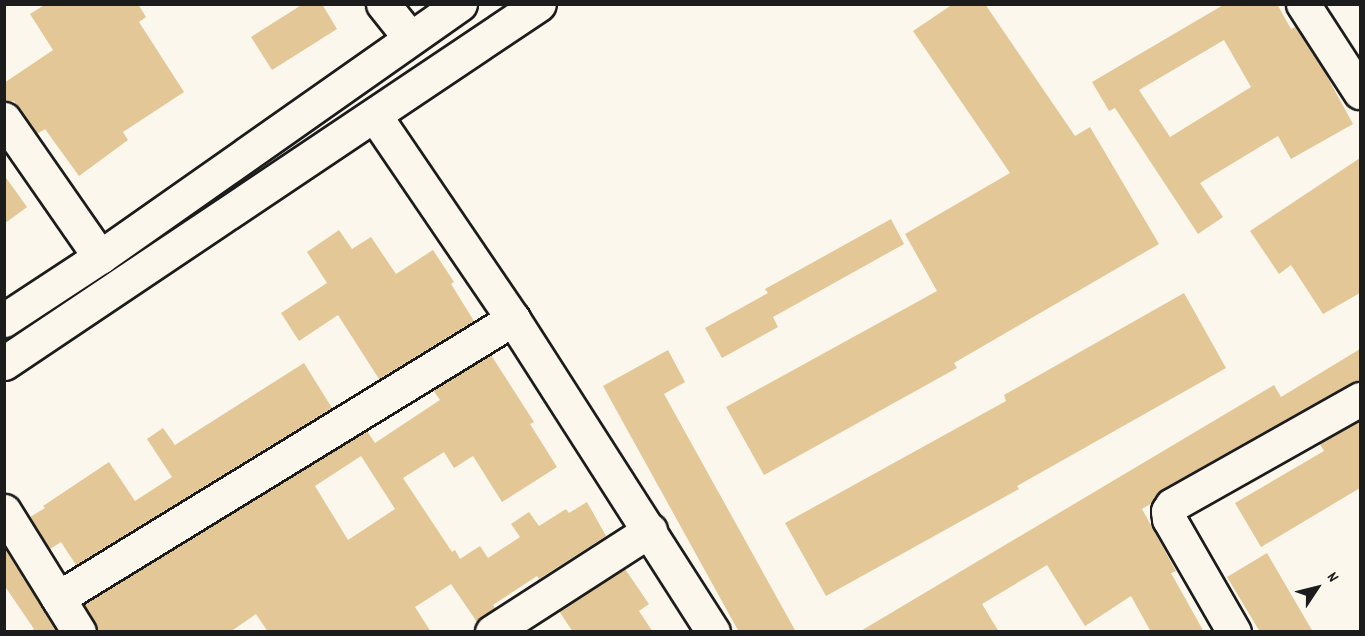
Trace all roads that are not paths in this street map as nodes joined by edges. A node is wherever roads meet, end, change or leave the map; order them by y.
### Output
1 (384, 4) edge
2 (460, 4) edge
3 (539, 4) edge
4 (1303, 4) edge
5 (410, 38) junction
6 (1360, 92) edge
7 (375, 116) junction
8 (4, 119) edge
9 (100, 257) junction
10 (513, 319) junction
11 (4, 320) edge
12 (4, 363) edge
13 (1360, 399) edge
14 (4, 511) edge
15 (650, 531) junction
16 (58, 598) junction
17 (79, 632) edge
18 (492, 632) edge
19 (713, 632) edge
20 (1234, 632) edge

1 - 5 street
2 - 5 street
3 - 7 street
4 - 6 street
5 - 9 street
7 - 10 street
7 - 12 street
8 - 9 street
9 - 11 street
10 - 15 street
10 - 16 street
13 - 20 street
14 - 16 street
15 - 18 street
15 - 19 street
16 - 17 street

